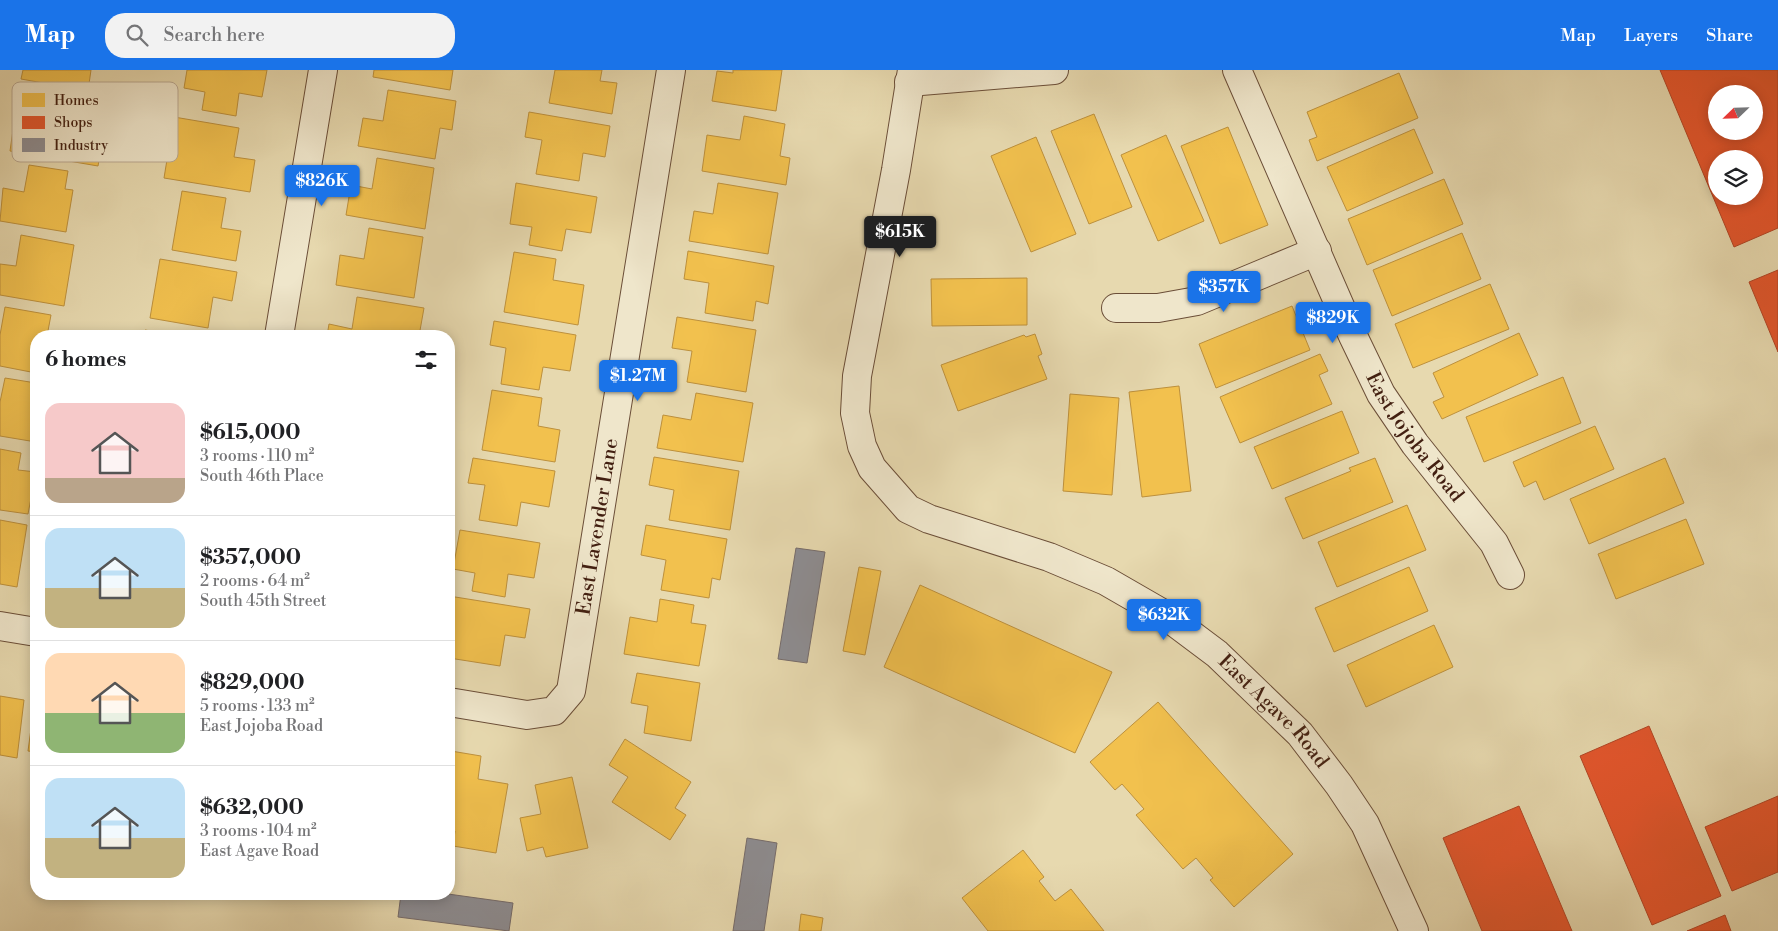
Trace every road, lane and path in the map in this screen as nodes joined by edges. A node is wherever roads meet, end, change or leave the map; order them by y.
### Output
1 (322, 70) edge
2 (671, 70) edge
3 (1054, 70) edge
4 (1237, 70) edge
5 (910, 76) edge
6 (1317, 251) junction
7 (1116, 308) dead end
8 (280, 330) edge
9 (1510, 575) dead end
10 (0, 626) edge
11 (30, 631) edge
12 (455, 703) edge
13 (1414, 931) edge

1 - 8 street
2 - 12 street, East Lavender Lane
3 - 5 street
4 - 6 street, East Jojoba Road
5 - 13 street, East Agave Road
6 - 7 street
6 - 9 street, East Jojoba Road
10 - 11 street

